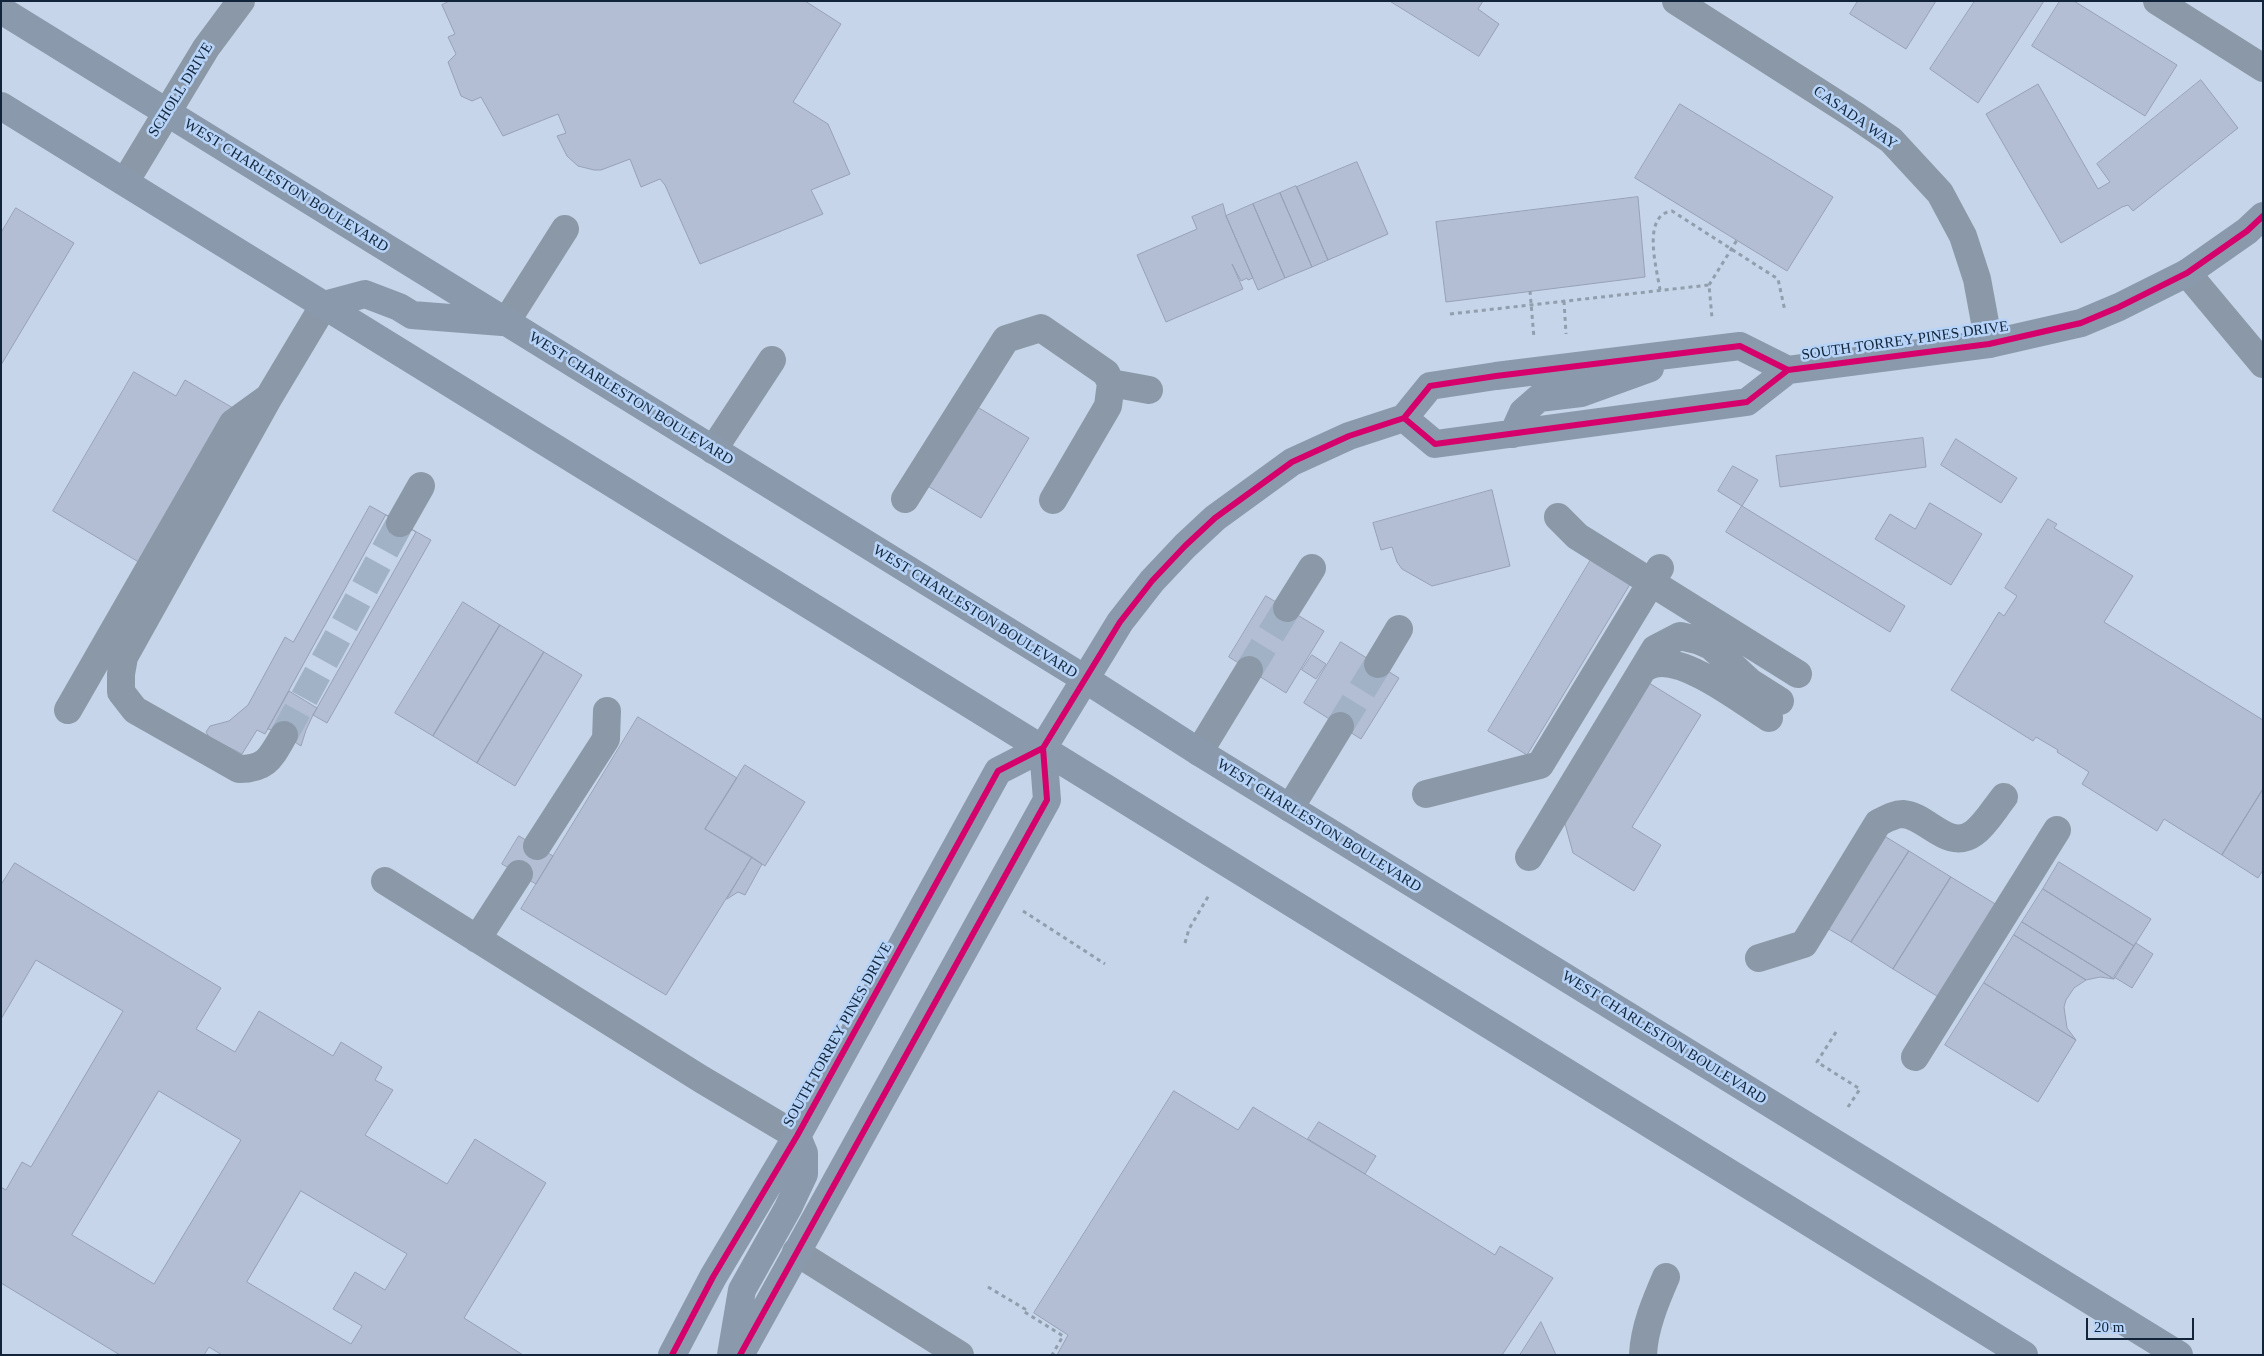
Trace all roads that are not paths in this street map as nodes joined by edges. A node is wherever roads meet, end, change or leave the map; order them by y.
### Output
1 (241, 1) edge
2 (1676, 1) edge
3 (2157, 1) edge
4 (1, 10) edge
5 (2263, 68) edge
6 (1, 106) edge
7 (166, 112) junction
8 (124, 182) junction
9 (2263, 216) edge
10 (565, 230) dead end
11 (2187, 273) junction
12 (324, 305) junction
13 (506, 322) junction
14 (1989, 344) junction
15 (1693, 352) junction
16 (772, 360) dead end
17 (2263, 364) edge
18 (1788, 370) junction
19 (1111, 383) junction
20 (1149, 390) dead end
21 (269, 397) junction
22 (1404, 418) junction
23 (1513, 434) junction
24 (713, 450) junction
25 (421, 486) dead end
26 (905, 499) dead end
27 (1053, 500) dead end
28 (1558, 518) dead end
29 (400, 523) tunnel mouth
30 (1312, 568) dead end
31 (1656, 575) junction
32 (1287, 608) tunnel mouth
33 (1399, 629) dead end
34 (1378, 664) tunnel mouth
35 (1249, 670) tunnel mouth
36 (1798, 674) dead end
37 (1085, 680) junction
38 (68, 710) dead end
39 (1775, 710) dead end
40 (607, 711) dead end
41 (1340, 726) tunnel mouth
42 (284, 735) tunnel mouth
43 (1043, 748) junction
44 (1199, 752) junction
45 (1426, 794) dead end
46 (2004, 797) dead end
47 (1290, 808) junction
48 (2057, 830) dead end
49 (537, 846) dead end
50 (1528, 857) dead end
51 (519, 874) dead end
52 (385, 881) dead end
53 (477, 939) junction
54 (1759, 958) dead end
55 (1915, 1056) dead end
56 (797, 1136) junction
57 (796, 1252) junction
58 (1666, 1277) dead end
59 (672, 1355) edge
60 (731, 1355) edge
61 (740, 1355) edge
62 (960, 1355) edge
63 (1643, 1355) edge
64 (2024, 1355) edge
65 (2180, 1355) edge

1 - 7 street, SCHOLL DRIVE
2 - 14 street, CASADA WAY
3 - 5 street
4 - 7 main road, WEST CHARLESTON BOULEVARD
6 - 8 main road
7 - 8 street, SCHOLL DRIVE
7 - 13 main road, WEST CHARLESTON BOULEVARD
8 - 12 main road
9 - 11 main road, SOUTH TORREY PINES DRIVE
10 - 13 street
11 - 14 main road, SOUTH TORREY PINES DRIVE
11 - 17 street
12 - 13 main road
12 - 21 street
12 - 43 main road
13 - 24 main road, WEST CHARLESTON BOULEVARD
14 - 18 main road, SOUTH TORREY PINES DRIVE
15 - 18 main road, SOUTH TORREY PINES DRIVE
15 - 22 main road, SOUTH TORREY PINES DRIVE
15 - 23 main road
16 - 24 street
18 - 23 main road, SOUTH TORREY PINES DRIVE
19 - 20 street
19 - 26 street
19 - 27 street
21 - 38 street
21 - 42 street
22 - 23 main road, SOUTH TORREY PINES DRIVE
22 - 37 main road
24 - 37 main road, WEST CHARLESTON BOULEVARD
25 - 29 street
28 - 31 street
30 - 32 street
31 - 36 street
31 - 45 street
33 - 34 street
35 - 44 street
37 - 43 main road
37 - 44 main road, WEST CHARLESTON BOULEVARD
39 - 50 street
40 - 49 street
41 - 47 street
43 - 56 main road, SOUTH TORREY PINES DRIVE
43 - 57 main road
43 - 64 main road
44 - 47 main road, WEST CHARLESTON BOULEVARD
46 - 54 street
47 - 65 main road, WEST CHARLESTON BOULEVARD
48 - 55 street
51 - 53 street
52 - 53 street
53 - 56 street
56 - 59 main road, SOUTH TORREY PINES DRIVE
56 - 60 main road
57 - 61 main road
57 - 62 street
58 - 63 street

